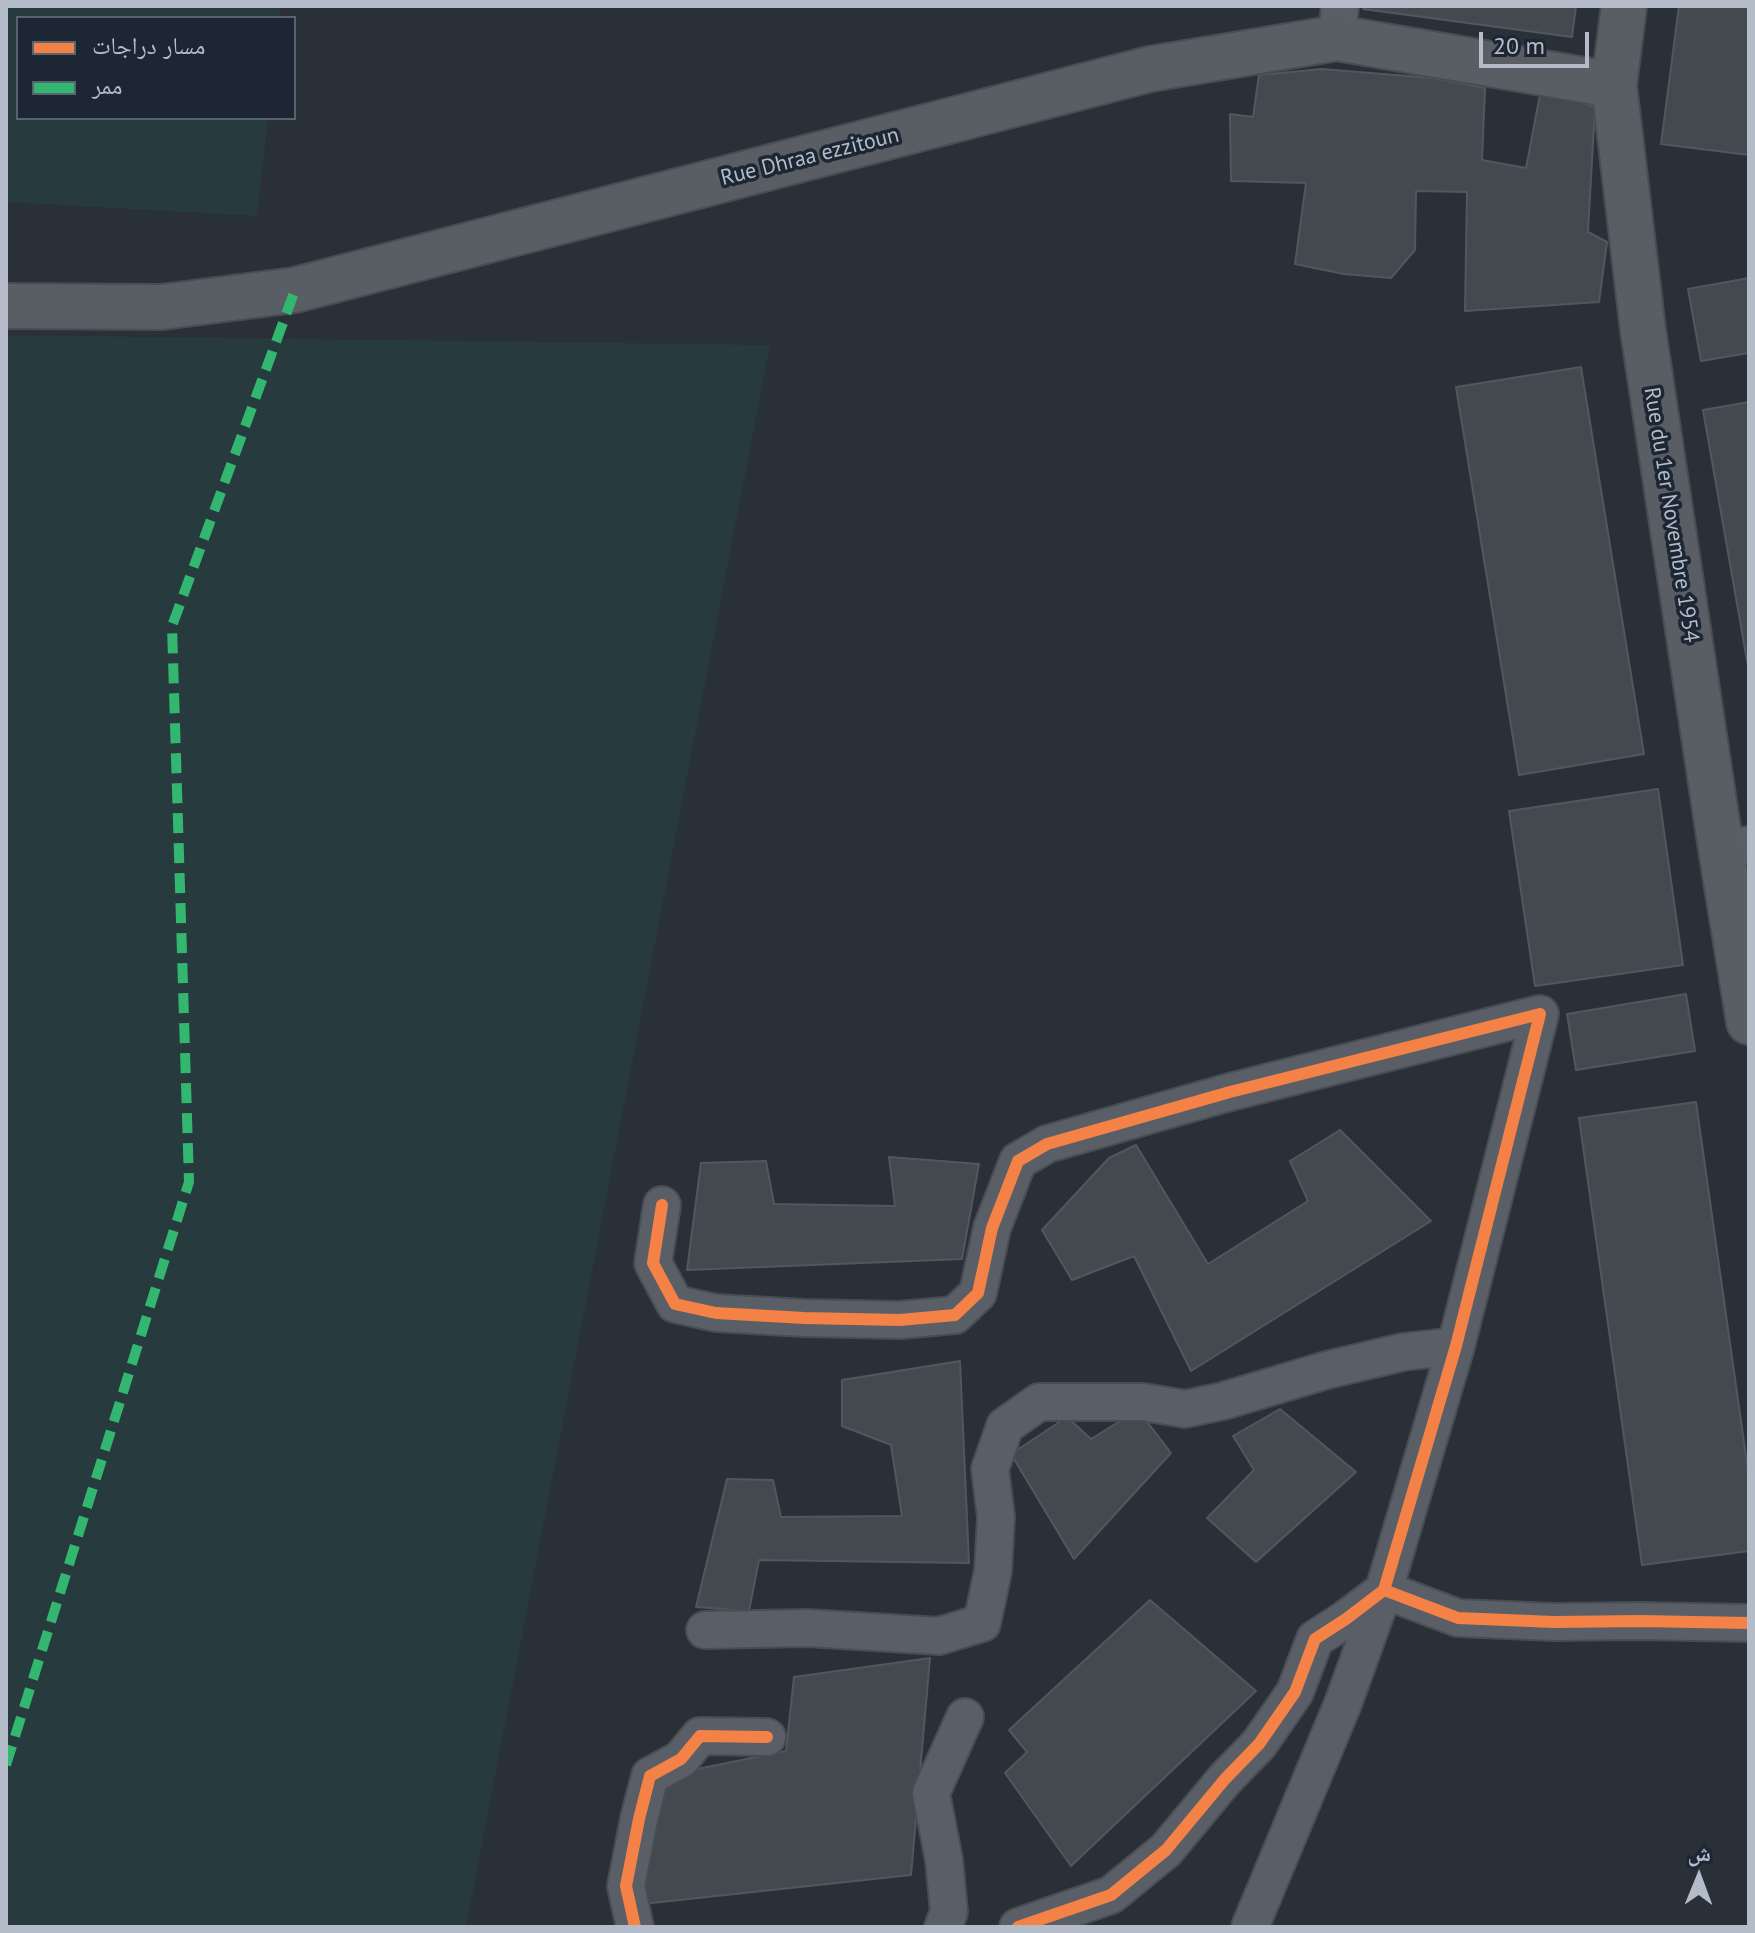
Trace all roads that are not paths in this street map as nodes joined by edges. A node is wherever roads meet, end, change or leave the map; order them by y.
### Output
1 (1624, 6) edge
2 (1339, 22) edge
3 (1614, 85) junction
4 (6, 306) edge
5 (1735, 847) edge
6 (1749, 1022) edge
7 (662, 1205) dead end
8 (1456, 1346) junction
9 (1384, 1590) junction
10 (1749, 1623) edge
11 (705, 1630) dead end
12 (965, 1717) dead end
13 (767, 1737) dead end
14 (635, 1927) edge
15 (943, 1927) edge
16 (1018, 1927) edge
17 (1250, 1927) edge

1 - 3 main road, Rue du 1er Novembre 1954
2 - 3 main road, Rue Dhraa ezzitoun
2 - 4 main road, Rue Dhraa ezzitoun
3 - 5 main road, Rue du 1er Novembre 1954
5 - 6 main road, Rue du 1er Novembre 1954
7 - 8 street
8 - 9 street
8 - 11 street
9 - 10 street
9 - 16 street
9 - 17 street
12 - 15 street
13 - 14 street

